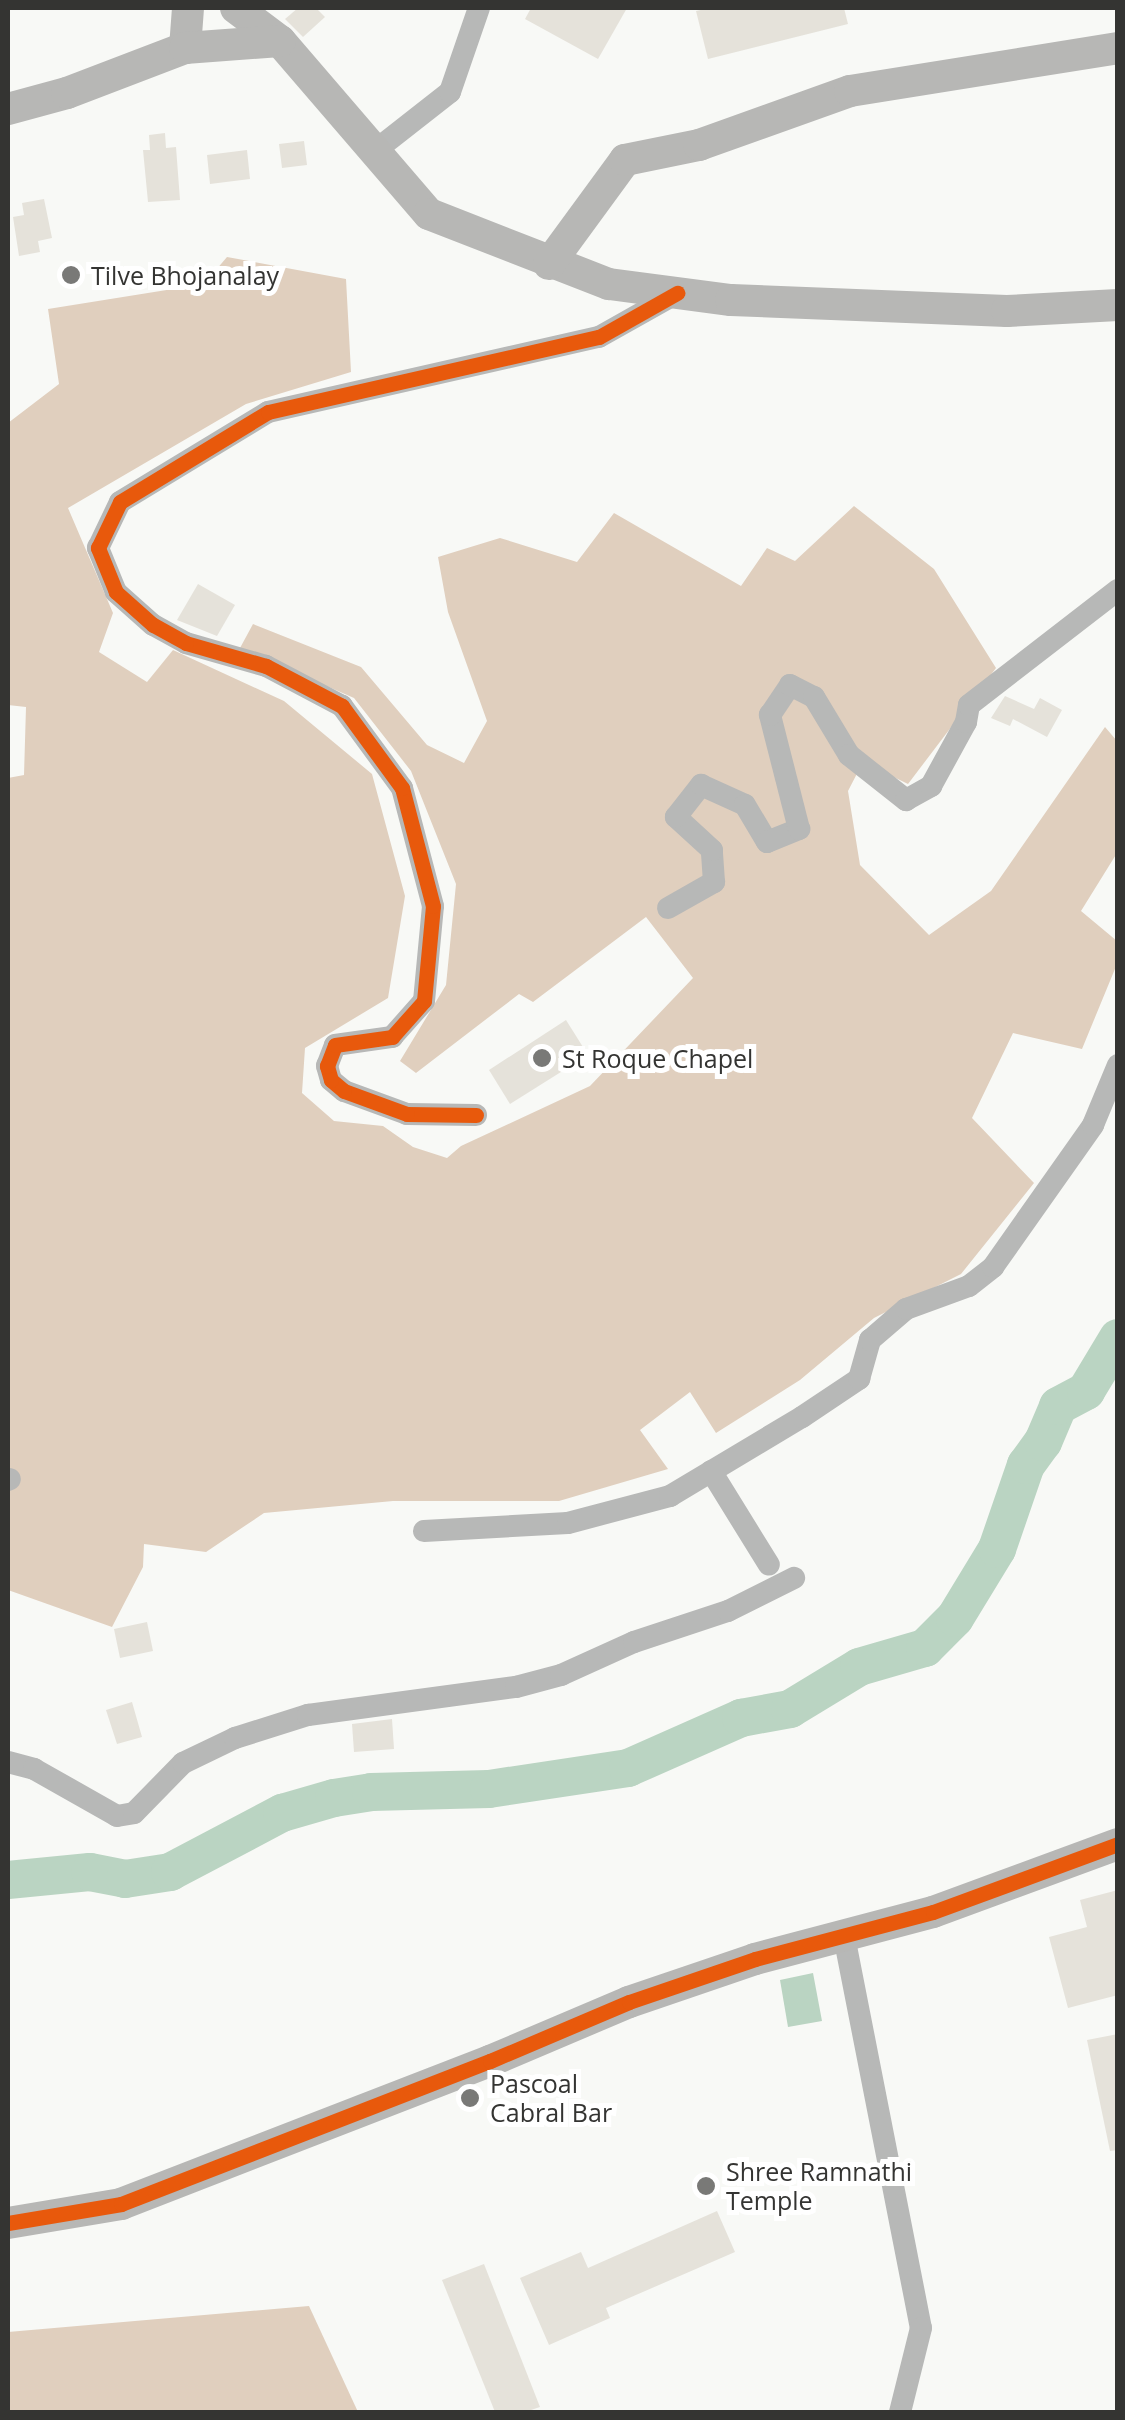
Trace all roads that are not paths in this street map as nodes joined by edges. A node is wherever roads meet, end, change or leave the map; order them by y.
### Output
1 (188, 8) edge
2 (236, 8) edge
3 (479, 8) edge
4 (280, 41) junction
5 (185, 48) junction
6 (1118, 48) edge
7 (8, 109) edge
8 (376, 150) junction
9 (550, 264) junction
10 (677, 293) junction
11 (1118, 305) edge
12 (1118, 590) edge
13 (668, 908) dead end
14 (1118, 1065) edge
15 (476, 1115) dead end
16 (712, 1471) junction
17 (424, 1531) dead end
18 (769, 1564) dead end
19 (794, 1578) dead end
20 (8, 1762) edge
21 (1118, 1844) edge
22 (844, 1936) junction
23 (8, 2222) edge
24 (900, 2412) edge

1 - 5 street
2 - 4 street
3 - 8 street
4 - 5 street
4 - 8 street
5 - 7 street
6 - 9 street
8 - 9 street
9 - 10 street
10 - 11 street
10 - 15 street
12 - 13 street
14 - 16 street
16 - 17 street
16 - 18 street
19 - 20 street
21 - 22 street
22 - 23 street
22 - 24 street

